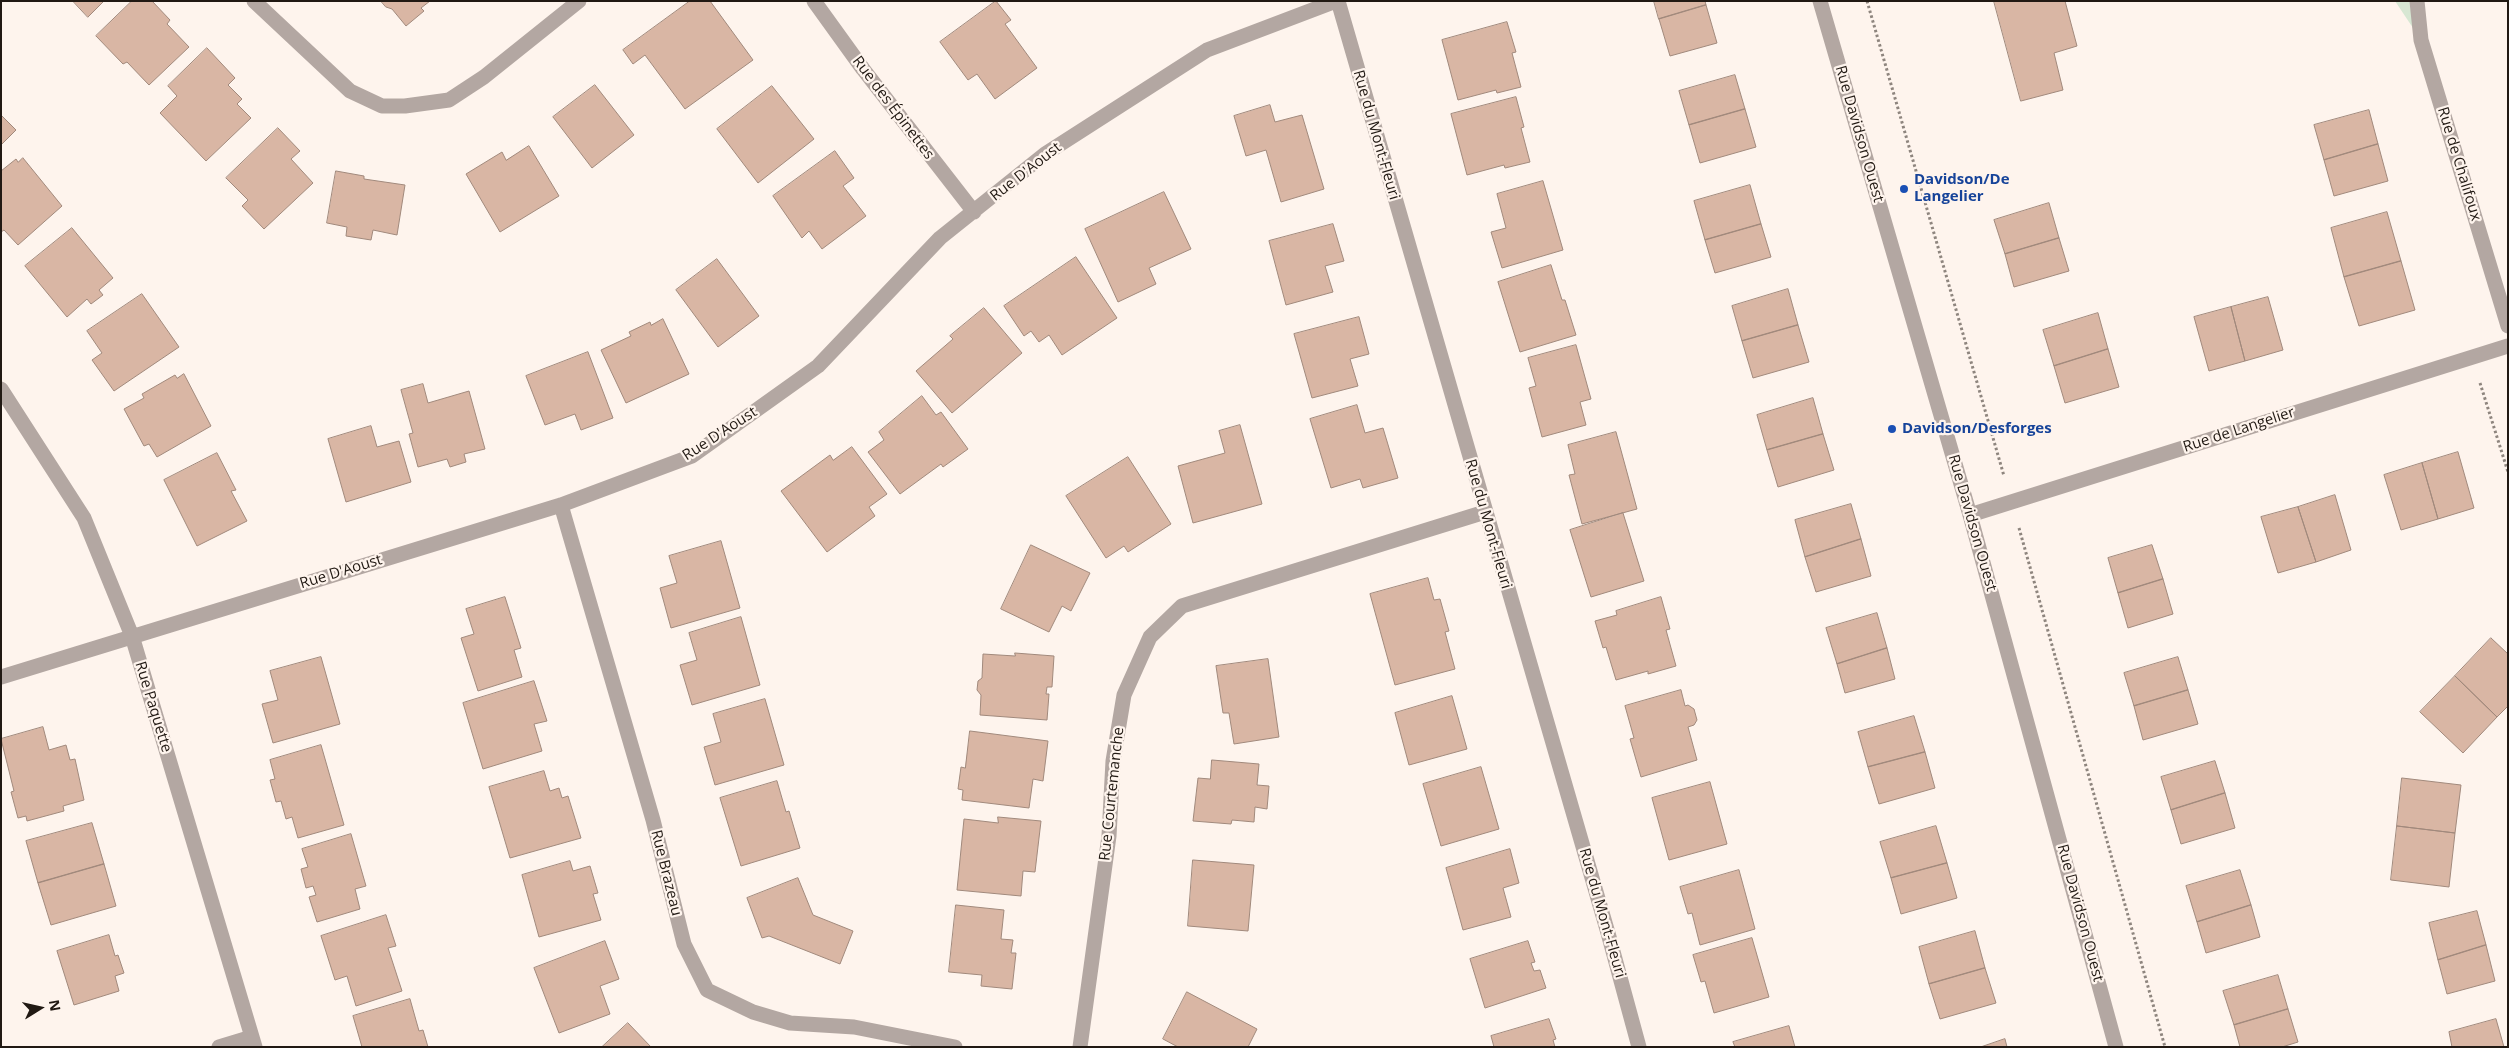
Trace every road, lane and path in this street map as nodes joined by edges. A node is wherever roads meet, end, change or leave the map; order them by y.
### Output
1 (254, 1) edge
2 (579, 1) edge
3 (814, 1) edge
4 (1337, 1) edge
5 (1820, 1) edge
6 (2416, 1) edge
7 (974, 212) junction
8 (2508, 326) edge
9 (2508, 346) edge
10 (2471, 357) junction
11 (1, 389) edge
12 (2508, 472) edge
13 (562, 505) junction
14 (1484, 512) junction
15 (1970, 515) junction
16 (132, 636) junction
17 (1, 677) edge
18 (253, 1042) edge
19 (219, 1047) edge
20 (956, 1047) edge
21 (1080, 1047) edge
22 (1639, 1047) edge
23 (2116, 1047) edge

1 - 2 street
3 - 7 street, Rue des Épinettes
4 - 7 street, Rue D'Aoust
4 - 14 street, Rue du Mont-Fleuri
5 - 15 street, Rue Davidson Ouest
6 - 8 street, Rue de Chalifoux
7 - 13 street, Rue D'Aoust
9 - 10 street, Rue de Langelier
10 - 12 path
10 - 15 street, Rue de Langelier
11 - 16 street, Rue Paquette
13 - 16 street, Rue D'Aoust
13 - 20 street, Rue Brazeau
14 - 21 street, Rue Courtemanche
14 - 22 street, Rue du Mont-Fleuri
15 - 23 street, Rue Davidson Ouest
16 - 17 street, Rue D'Aoust
16 - 18 street, Rue Paquette
18 - 19 street

